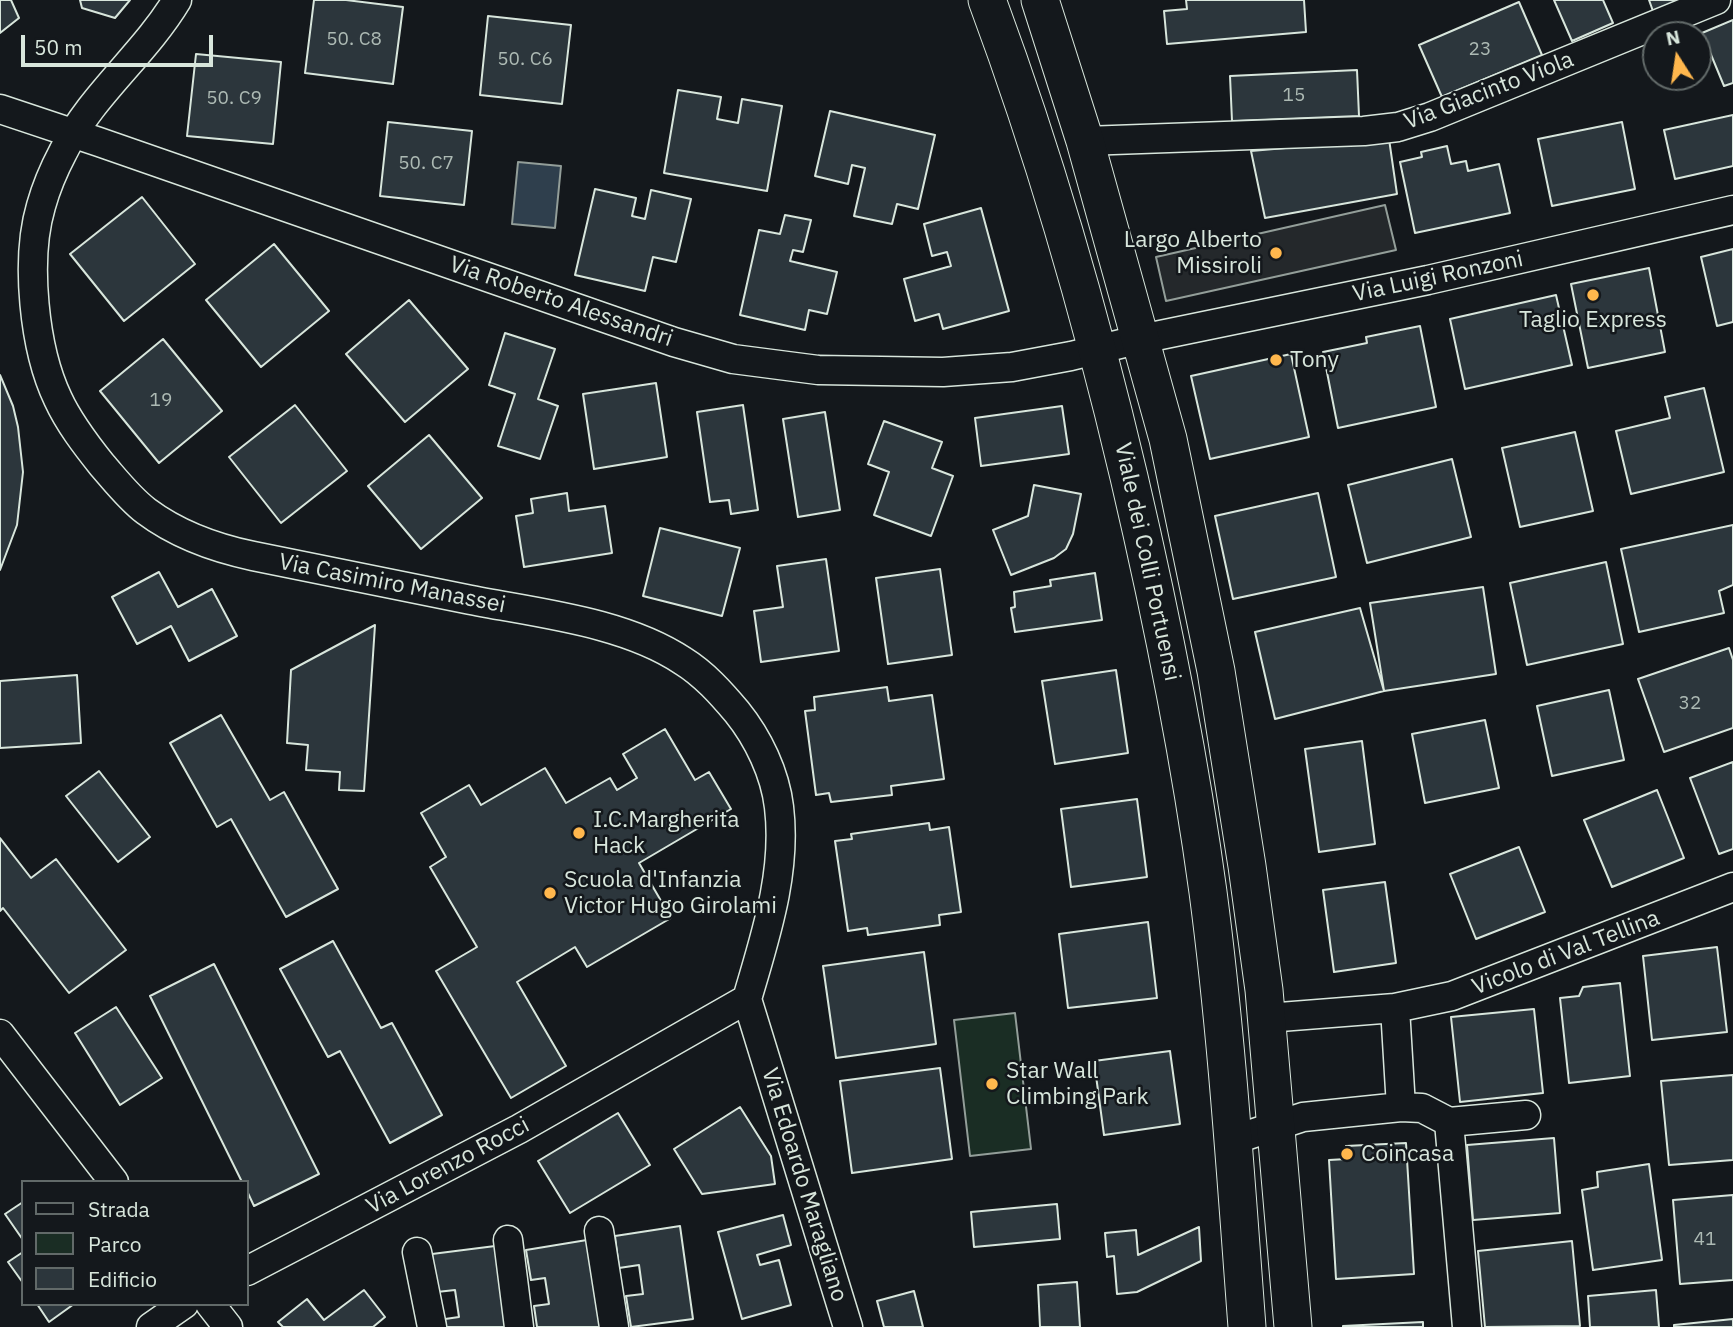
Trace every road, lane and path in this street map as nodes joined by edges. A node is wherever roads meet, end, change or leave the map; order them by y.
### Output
1 (177, 0) edge
2 (987, 0) edge
3 (1040, 0) edge
4 (1716, 0) edge
5 (0, 109) edge
6 (73, 133) junction
7 (1085, 141) junction
8 (1733, 210) edge
9 (1141, 339) junction
10 (1098, 351) junction
11 (1733, 887) edge
12 (747, 999) junction
13 (1395, 1008) junction
14 (1267, 1018) junction
15 (0, 1034) edge
16 (1401, 1107) junction
17 (1526, 1115) dead end
18 (1449, 1122) junction
19 (1277, 1125) junction
20 (1233, 1140) junction
21 (112, 1180) edge
22 (599, 1231) dead end
23 (508, 1240) dead end
24 (417, 1252) dead end
25 (248, 1269) edge
26 (181, 1306) edge
27 (212, 1306) edge
28 (151, 1327) edge
29 (228, 1327) edge
30 (432, 1327) edge
31 (520, 1327) edge
32 (614, 1327) edge
33 (848, 1327) edge
34 (1247, 1327) edge
35 (1293, 1327) edge
36 (1467, 1327) edge

1 - 6 street, Via Casimiro Manassei
2 - 10 main road, Viale dei Colli Portuensi
3 - 7 main road, Viale dei Colli Portuensi
4 - 7 street, Via Giacinto Viola
5 - 6 street, Via Roberto Alessandri
6 - 10 street, Via Roberto Alessandri
6 - 12 street, Via Casimiro Manassei
7 - 9 main road, Viale dei Colli Portuensi
8 - 9 street, Via Luigi Ronzoni
9 - 10 street, Via Roberto Alessandri
9 - 14 main road, Viale dei Colli Portuensi
10 - 20 main road, Viale dei Colli Portuensi
11 - 13 street, Vicolo di Val Tellina
12 - 25 street, Via Lorenzo Rocci
12 - 33 street, Via Edoardo Maragliano
13 - 14 street, Vicolo di Val Tellina
13 - 16 street
14 - 19 main road, Viale dei Colli Portuensi
15 - 21 street
16 - 18 street
16 - 19 street
17 - 18 street
18 - 36 street
19 - 20 street
19 - 35 main road, Viale dei Colli Portuensi
20 - 34 main road, Viale dei Colli Portuensi
22 - 32 street
23 - 31 street
24 - 30 street
26 - 28 street
27 - 29 street

